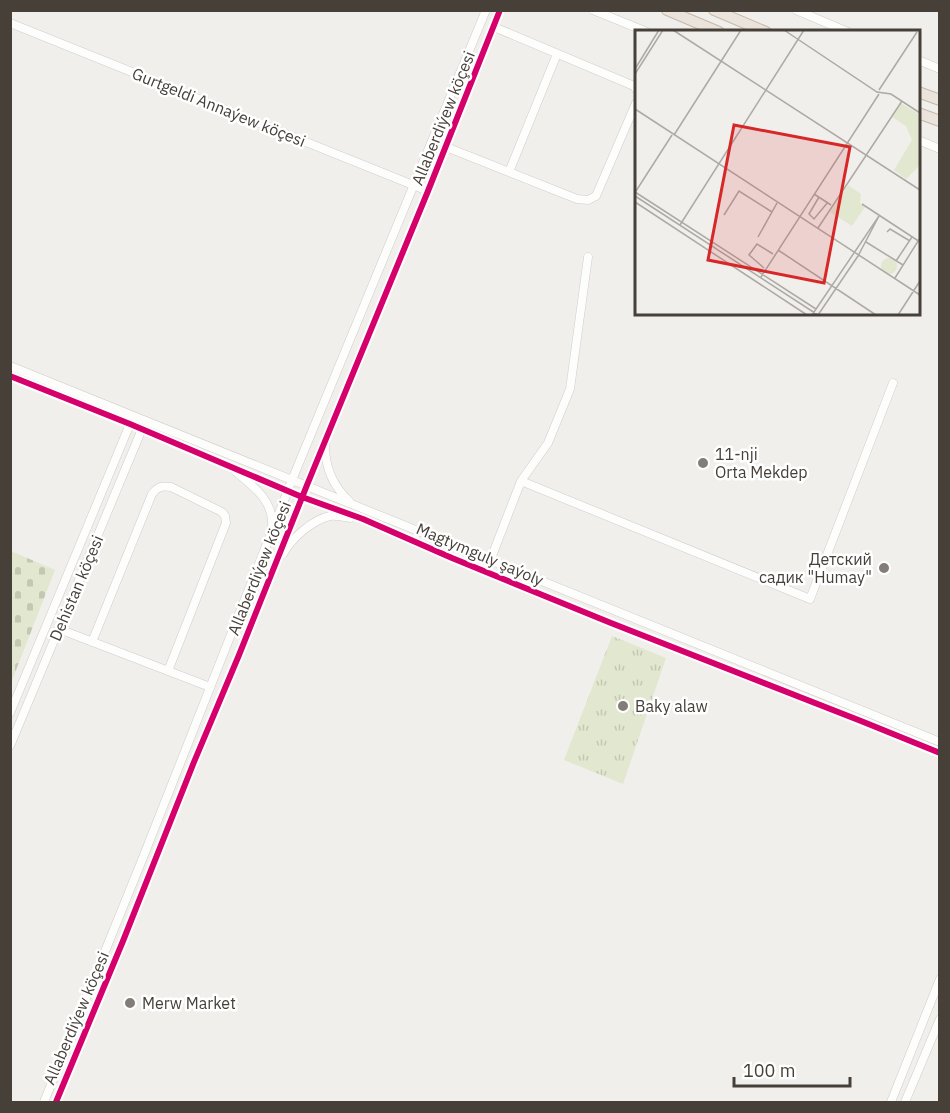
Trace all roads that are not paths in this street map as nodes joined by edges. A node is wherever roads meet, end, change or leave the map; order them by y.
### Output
1 (486, 10) edge
2 (500, 10) edge
3 (593, 10) edge
4 (667, 10) edge
5 (714, 10) edge
6 (796, 10) edge
7 (10, 23) edge
8 (494, 27) junction
9 (642, 30) edge
10 (714, 30) edge
11 (761, 30) edge
12 (843, 30) edge
13 (557, 54) junction
14 (920, 61) edge
15 (939, 69) edge
16 (635, 88) edge
17 (920, 93) edge
18 (939, 100) edge
19 (635, 105) edge
20 (920, 114) edge
21 (939, 121) edge
22 (920, 141) edge
23 (446, 147) junction
24 (939, 149) edge
25 (509, 172) junction
26 (414, 185) junction
27 (428, 191) junction
28 (588, 257) dead end
29 (10, 366) edge
30 (10, 376) edge
31 (893, 383) dead end
32 (130, 424) junction
33 (142, 429) junction
34 (326, 440) junction
35 (219, 462) junction
36 (292, 480) junction
37 (521, 481) junction
38 (307, 485) junction
39 (288, 491) junction
40 (302, 497) junction
41 (355, 506) junction
42 (363, 519) junction
43 (271, 534) junction
44 (490, 561) junction
45 (270, 579) junction
46 (59, 629) junction
47 (92, 642) junction
48 (168, 671) junction
49 (210, 687) junction
50 (10, 713) edge
51 (939, 742) edge
52 (10, 746) edge
53 (939, 753) edge
54 (939, 979) edge
55 (939, 1019) edge
56 (44, 1102) edge
57 (56, 1102) edge
58 (891, 1102) edge
59 (905, 1102) edge

1 - 26 street, Allaberdiýew köçesi
2 - 8 street, Allaberdiýew köçesi
3 - 9 street
4 - 10 highway
5 - 11 highway
6 - 12 street
7 - 26 street, Gurtgeldi Annaýew köçesi
8 - 13 street
8 - 23 street, Allaberdiýew köçesi
13 - 16 street
13 - 25 street
14 - 15 street
17 - 18 highway
19 - 25 street
20 - 21 highway
22 - 24 street
23 - 25 street
23 - 27 street, Allaberdiýew köçesi
26 - 27 street, Gurtgeldi Annaýew köçesi
26 - 36 street, Allaberdiýew köçesi
27 - 34 street, Allaberdiýew köçesi
28 - 37 street
29 - 36 street, Magtymguly şaýoly
30 - 32 street, Magtymguly şaýoly
31 - 37 street
32 - 33 street, Magtymguly şaýoly
32 - 50 street, Dehistan köçesi
33 - 35 street, Magtymguly şaýoly
33 - 46 street, Dehistan köçesi
34 - 38 street, Allaberdiýew köçesi
34 - 41 street
35 - 39 street, Magtymguly şaýoly
35 - 43 street
36 - 38 street, Magtymguly şaýoly
36 - 39 street, Allaberdiýew köçesi
37 - 44 street
38 - 40 street, Allaberdiýew köçesi
38 - 41 street, Magtymguly şaýoly
39 - 40 street, Magtymguly şaýoly
39 - 43 street, Allaberdiýew köçesi
40 - 42 street, Magtymguly şaýoly
40 - 45 street, Allaberdiýew köçesi
41 - 44 street, Magtymguly şaýoly
42 - 45 street
42 - 53 street, Magtymguly şaýoly
43 - 49 street, Allaberdiýew köçesi
44 - 51 street, Magtymguly şaýoly
45 - 57 street, Allaberdiýew köçesi
46 - 47 street
46 - 52 street, Dehistan köçesi
47 - 48 street
47 - 48 street
48 - 49 street
49 - 56 street, Allaberdiýew köçesi
54 - 58 street
55 - 59 street

